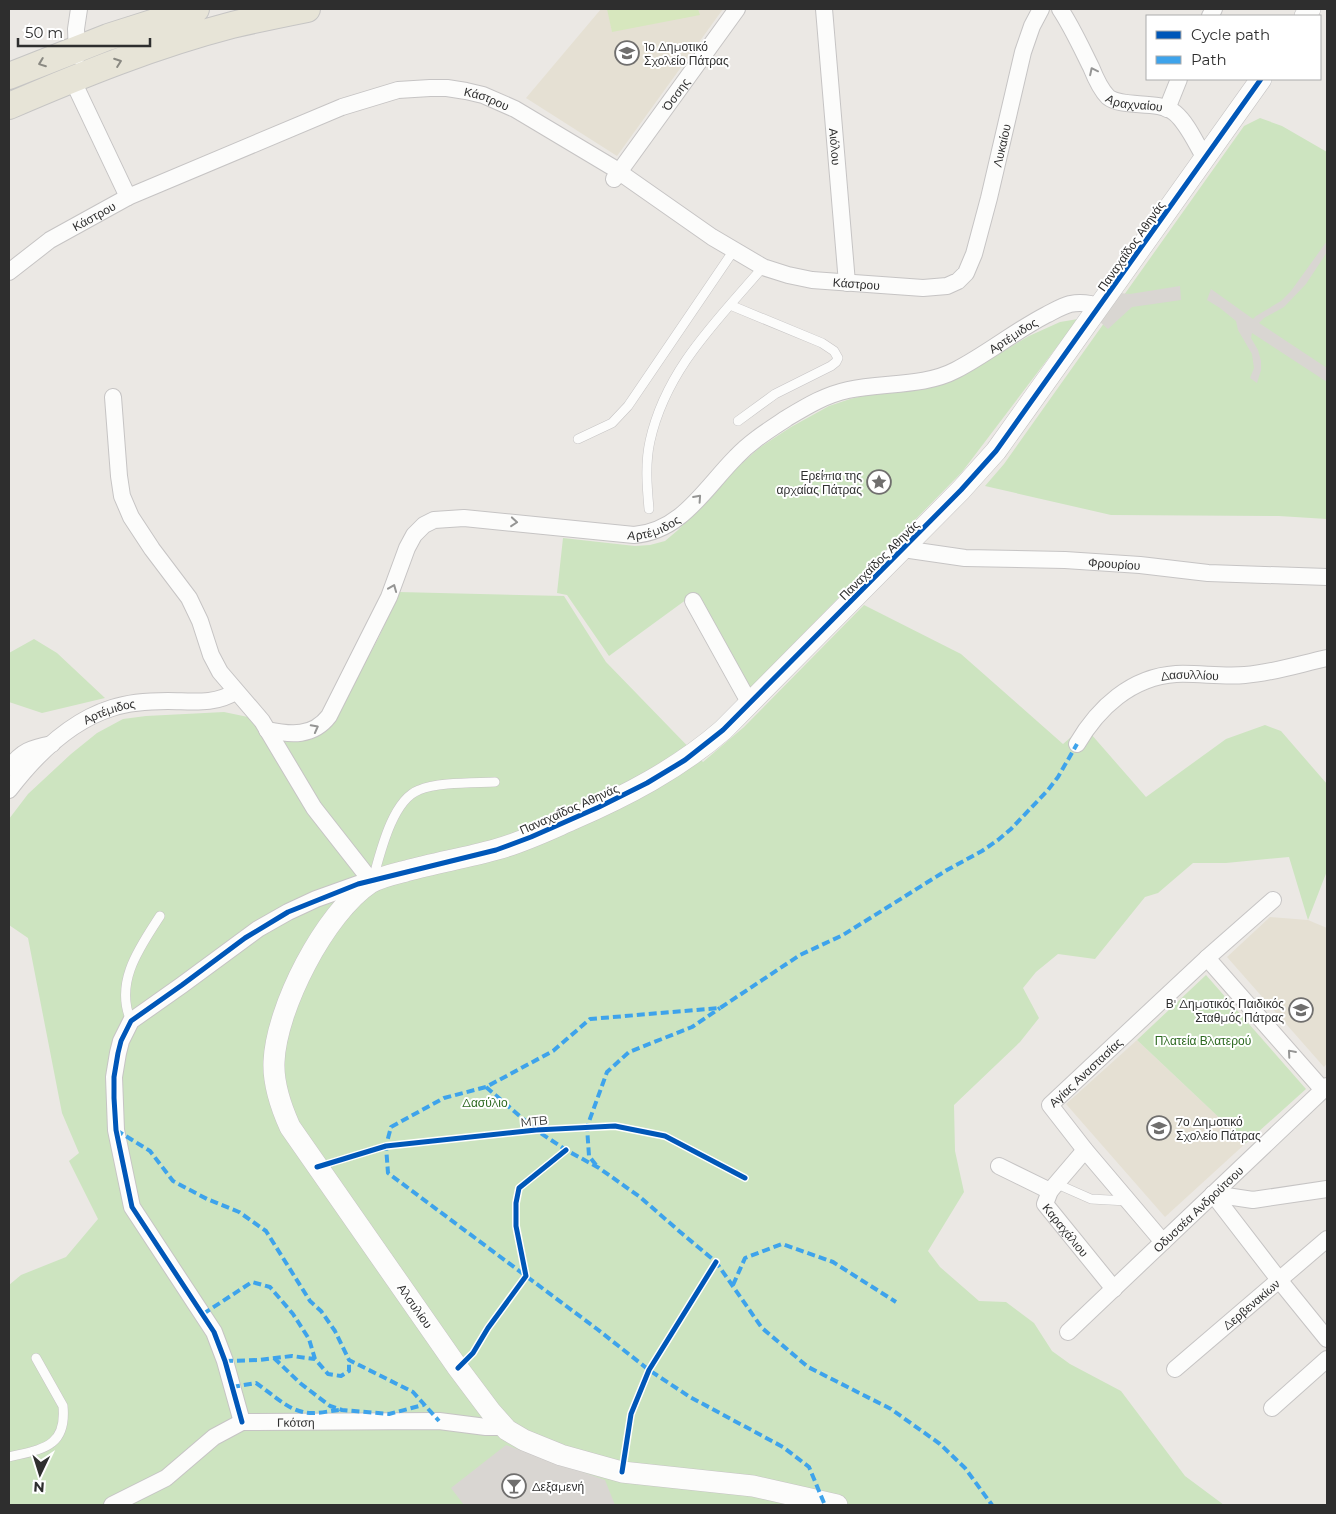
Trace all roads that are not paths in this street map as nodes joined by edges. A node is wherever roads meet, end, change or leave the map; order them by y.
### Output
1 (79, 9) edge
2 (196, 9) edge
3 (307, 9) edge
4 (736, 9) edge
5 (824, 9) edge
6 (1041, 9) edge
7 (1060, 9) edge
8 (76, 50) junction
9 (9, 76) edge
10 (77, 77) junction
11 (1179, 80) edge
12 (1260, 80) edge
13 (9, 106) edge
14 (1167, 108) junction
15 (1205, 158) junction
16 (616, 175) junction
17 (128, 197) junction
18 (734, 250) junction
19 (763, 267) junction
20 (9, 272) edge
21 (958, 281) joint
22 (847, 283) junction
23 (730, 305) junction
24 (1100, 307) junction
25 (113, 397) dead end
26 (738, 421) dead end
27 (578, 439) dead end
28 (648, 509) dead end
29 (903, 550) junction
30 (1327, 577) edge
31 (693, 601) dead end
32 (1327, 658) edge
33 (235, 692) junction
34 (749, 702) junction
35 (267, 730) junction
36 (52, 744) junction
37 (1077, 744) dead end
38 (9, 768) edge
39 (495, 782) dead end
40 (9, 790) edge
41 (372, 882) junction
42 (1273, 900) dead end
43 (160, 916) dead end
44 (1207, 958) junction
45 (131, 1021) junction
46 (1325, 1088) edge
47 (1085, 1150) junction
48 (999, 1166) dead end
49 (1054, 1188) junction
50 (1327, 1188) edge
51 (1213, 1194) junction
52 (1130, 1202) junction
53 (1327, 1239) edge
54 (1163, 1242) junction
55 (1280, 1281) junction
56 (1114, 1288) junction
57 (1068, 1332) dead end
58 (1327, 1339) edge
59 (36, 1358) dead end
60 (1327, 1359) edge
61 (1175, 1369) dead end
62 (1272, 1408) dead end
63 (242, 1422) junction
64 (504, 1427) junction
65 (9, 1457) edge
66 (112, 1505) edge
67 (837, 1505) edge

1 - 8 street
2 - 8 main road
10 -> 3 main road
4 - 16 street, Όσσης
5 - 22 street, Αιόλου
6 - 21 street, Λυκαίου
14 -> 7 street, Αραχναίου
8 -> 9 main road
8 - 10 street
10 - 13 main road
10 - 17 street
11 - 14 street
12 - 15 street, Παναχαΐδος Αθηνάς
14 - 15 street, Αραχναίου
15 - 24 street, Παναχαΐδος Αθηνάς
16 - 17 street, Κάστρου
16 - 18 street, Κάστρου
17 - 20 street, Κάστρου
18 - 19 street, Κάστρου
18 - 27 lane
19 - 22 street, Κάστρου
19 - 23 lane
21 - 22 street, Κάστρου
23 - 26 lane
23 - 28 lane
24 - 29 street, Παναχαΐδος Αθηνάς
35 -> 24 street, Αρτέμιδος
25 - 33 street
29 - 30 street, Φρουρίου
29 - 34 street, Παναχαΐδος Αθηνάς
31 - 34 street
32 - 37 street, Δασυλλίου
33 - 35 street
33 - 36 street, Αρτέμιδος
34 - 41 street, Παναχαΐδος Αθηνάς
35 - 41 street
36 - 38 street
36 - 40 street, Αρτέμιδος
39 - 41 lane
41 - 45 street
41 - 64 street, Αλσυλίου
42 - 44 street, Αγίας Αναστασίας
43 - 45 lane
46 -> 44 street
44 - 47 street, Αγίας Αναστασίας
45 - 63 street
46 - 51 street, Οδυσσέα Ανδρούτσου
47 - 49 street
47 - 52 street, Αγίας Αναστασίας
48 - 49 street, Καραχάλιου
49 - 52 lane
49 - 56 street, Καραχάλιου
50 - 51 street
51 - 54 street, Οδυσσέα Ανδρούτσου
51 - 55 street
52 - 54 street, Αγίας Αναστασίας
53 - 55 street, Δερβενακίων
54 - 56 street, Οδυσσέα Ανδρούτσου
55 - 58 street
55 - 61 street, Δερβενακίων
56 - 57 street, Οδυσσέα Ανδρούτσου
59 - 65 lane
60 - 62 street
63 - 64 street, Γκότση
63 - 66 street, Γκότση
64 - 67 street, Αλσυλίου

